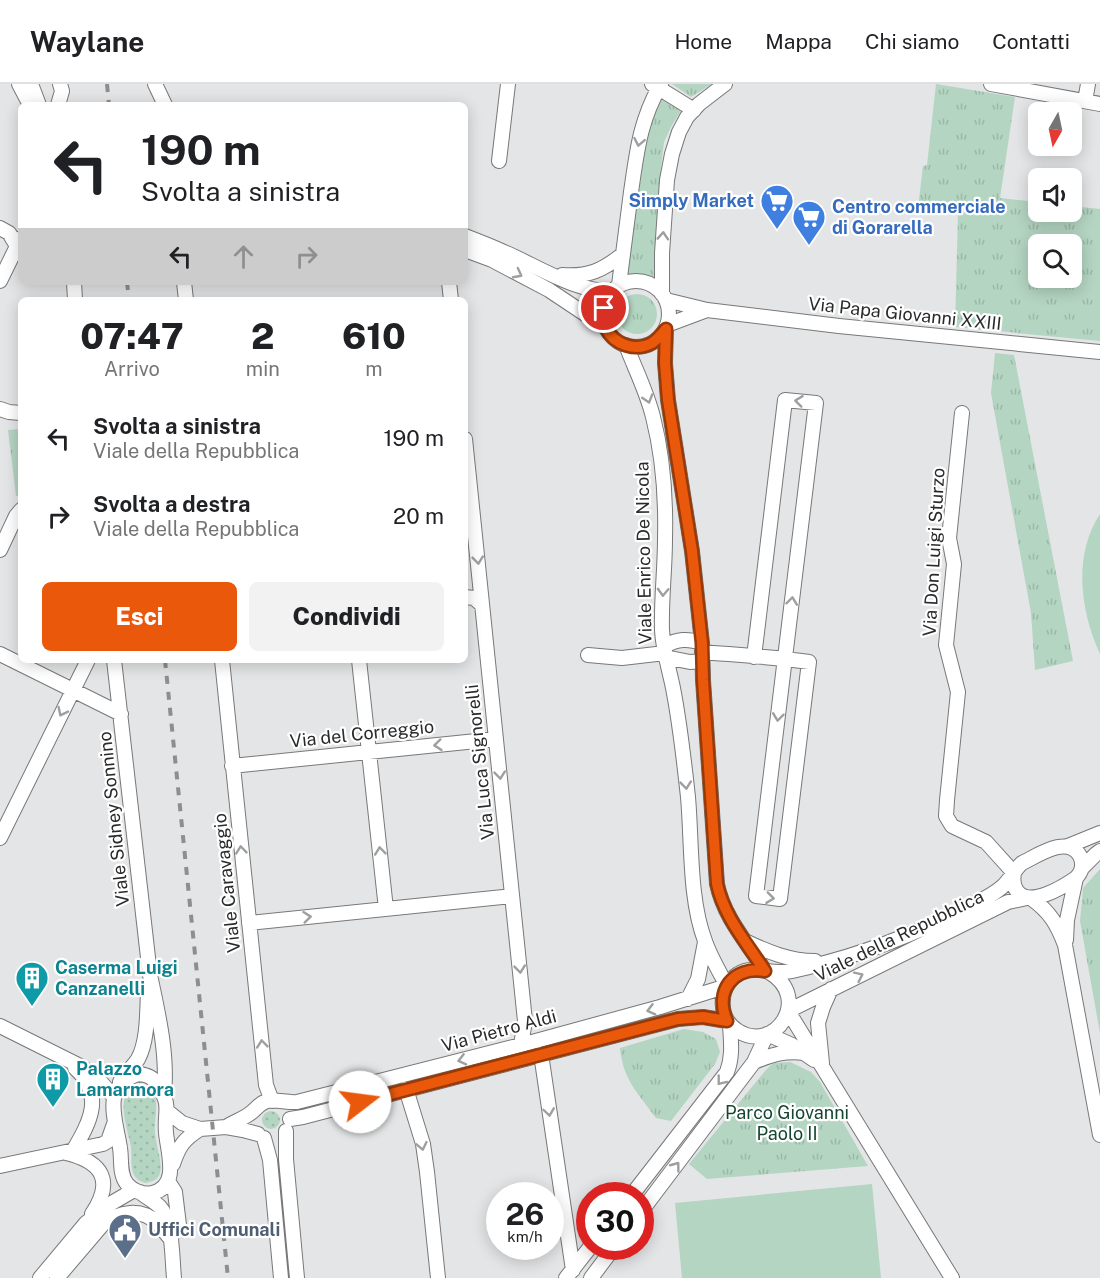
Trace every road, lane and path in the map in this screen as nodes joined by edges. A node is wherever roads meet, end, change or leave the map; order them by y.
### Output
1 (19, 84) edge
2 (31, 84) edge
3 (60, 84) edge
4 (155, 84) edge
5 (162, 84) edge
6 (508, 84) edge
7 (724, 84) edge
8 (991, 84) edge
9 (1088, 84) edge
10 (657, 85) edge
11 (1085, 101) junction
12 (28, 102) edge
13 (38, 102) edge
14 (59, 102) edge
15 (163, 102) edge
16 (1100, 104) edge
17 (694, 110) junction
18 (499, 161) dead end
19 (0, 228) edge
20 (468, 237) edge
21 (18, 241) edge
22 (18, 244) edge
23 (468, 251) edge
24 (623, 254) junction
25 (552, 274) junction
26 (0, 281) edge
27 (615, 289) junction
28 (664, 297) junction
29 (707, 310) junction
30 (666, 327) junction
31 (606, 328) junction
32 (626, 345) junction
33 (1100, 352) edge
34 (0, 409) edge
35 (18, 413) edge
36 (962, 413) dead end
37 (468, 468) edge
38 (18, 514) edge
39 (0, 550) edge
40 (468, 597) edge
41 (482, 605) junction
42 (664, 652) junction
43 (702, 652) junction
44 (0, 654) edge
45 (588, 655) dead end
46 (754, 657) junction
47 (785, 659) junction
48 (18, 663) edge
49 (18, 663) edge
50 (86, 663) edge
51 (114, 663) edge
52 (222, 663) edge
53 (359, 663) edge
54 (73, 690) junction
55 (121, 714) junction
56 (496, 739) junction
57 (369, 752) junction
58 (232, 766) junction
59 (1100, 833) edge
60 (0, 838) edge
61 (1068, 846) junction
62 (1100, 851) edge
63 (1014, 873) junction
64 (1079, 873) junction
65 (512, 896) junction
66 (1029, 898) junction
67 (386, 909) junction
68 (249, 923) junction
69 (745, 940) junction
70 (705, 942) junction
71 (1065, 945) junction
72 (830, 962) junction
73 (767, 971) junction
74 (150, 975) junction
75 (727, 986) junction
76 (831, 989) junction
77 (688, 999) junction
78 (788, 1011) junction
79 (729, 1023) junction
80 (0, 1026) edge
81 (767, 1034) junction
82 (521, 1045) junction
83 (804, 1053) junction
84 (541, 1054) junction
85 (62, 1057) junction
86 (754, 1062) junction
87 (823, 1068) junction
88 (406, 1089) junction
89 (116, 1092) junction
90 (164, 1094) junction
91 (275, 1101) junction
92 (167, 1111) junction
93 (253, 1112) junction
94 (114, 1124) junction
95 (288, 1125) junction
96 (226, 1127) junction
97 (200, 1129) junction
98 (1100, 1135) edge
99 (261, 1136) junction
100 (68, 1152) junction
101 (0, 1166) edge
102 (170, 1175) junction
103 (642, 1182) edge
104 (137, 1191) junction
105 (654, 1194) edge
106 (92, 1228) junction
107 (170, 1238) junction
108 (580, 1260) edge
109 (604, 1260) edge
110 (569, 1274) edge
111 (40, 1278) edge
112 (57, 1278) edge
113 (174, 1278) edge
114 (281, 1278) edge
115 (297, 1278) edge
116 (438, 1278) edge
117 (591, 1278) edge
118 (952, 1278) edge

1 - 12 street
2 - 13 street
3 - 14 street
4 - 15 street
5 - 15 street
6 - 18 street
7 - 17 street
8 - 11 street
9 - 11 street
10 - 17 street
10 -> 24 street
11 - 16 street
28 -> 17 street
19 - 21 street
20 - 25 street
22 - 26 street
23 -> 31 street
24 - 25 street
24 - 27 street
25 - 27 street
27 - 28 street
27 - 31 street
28 - 29 street, Via Papa Giovanni XXIII
28 - 30 street
29 - 30 street
29 - 33 street, Via Papa Giovanni XXIII
30 - 32 street
30 - 43 street, Viale Enrico De Nicola
31 - 32 street
32 -> 42 street, Viale Enrico De Nicola
34 - 35 street
36 - 63 street, Via Don Luigi Sturzo
37 -> 41 street, Via Luca Signorelli
38 - 39 street
40 - 41 street
41 - 56 street, Via Luca Signorelli
42 - 43 street
42 - 43 street
42 - 45 street
42 -> 70 street, Viale Enrico De Nicola
43 - 46 street
43 - 69 street, Viale Enrico De Nicola
44 - 49 street
46 - 47 street
47 -> 46 street
47 -> 47 street
48 - 54 street
50 - 54 street
51 - 55 street, Viale Sidney Sonnino
52 - 58 street, Viale Caravaggio
53 - 57 street
54 - 55 street
54 -> 60 street
55 - 74 street, Viale Sidney Sonnino
56 -> 57 street, Via del Correggio
56 -> 65 street, Via Luca Signorelli
57 - 58 street, Via del Correggio
67 -> 57 street
68 -> 58 street, Viale Caravaggio
59 - 61 street, Viale della Repubblica
61 - 63 street, Viale della Repubblica
61 - 64 street
62 - 64 street, Viale della Repubblica
63 - 66 street
63 - 72 street, Viale della Repubblica
64 - 66 street, Viale della Repubblica
64 - 71 street
65 - 67 street
65 -> 82 street, Via Luca Signorelli
66 - 71 street
76 -> 66 street, Viale della Repubblica
68 -> 67 street
91 -> 68 street, Viale Caravaggio
69 - 72 street
69 - 73 street, Viale Enrico De Nicola
70 - 75 street, Viale Enrico De Nicola
70 - 77 street, Viale Enrico De Nicola
71 - 98 street
72 - 73 street, Viale della Repubblica
73 - 75 street, Viale della Repubblica
73 - 78 street
74 - 89 street, Viale Sidney Sonnino
74 - 90 street, Viale Sidney Sonnino
75 - 77 street, Via Pietro Aldi
75 - 79 street
76 - 78 street, Viale della Repubblica
76 - 87 street
77 -> 82 street, Via Pietro Aldi
78 - 81 street, Viale della Repubblica
78 - 87 street
79 - 81 street
79 - 84 street, Via Pietro Aldi
79 -> 103 street
80 - 85 street
81 - 83 street
81 - 86 street, Viale della Repubblica
82 -> 91 street, Via Pietro Aldi
83 - 86 street
83 - 87 street
84 - 88 street, Via Pietro Aldi
84 -> 110 street
85 - 89 street
85 - 100 street
105 -> 86 street, Viale della Repubblica
87 - 118 street
88 - 95 street, Via Pietro Aldi
88 -> 116 street
89 - 90 street
89 - 94 street
90 - 92 street, Viale Sidney Sonnino
91 - 93 street
91 - 95 street, Viale Caravaggio
92 - 97 street
92 - 102 street, Viale Sidney Sonnino
93 - 96 street
93 - 99 street
94 - 100 street
94 - 104 street
95 - 99 street
95 - 115 street
96 - 97 street
96 - 99 street
97 - 102 street
99 - 114 street
100 - 101 street
100 - 106 street
102 - 104 street
102 - 107 street, Viale Sidney Sonnino
104 - 106 street
104 - 107 street
106 - 107 street
106 - 111 street
106 - 112 street
107 - 113 street
108 - 110 street
109 - 117 street

